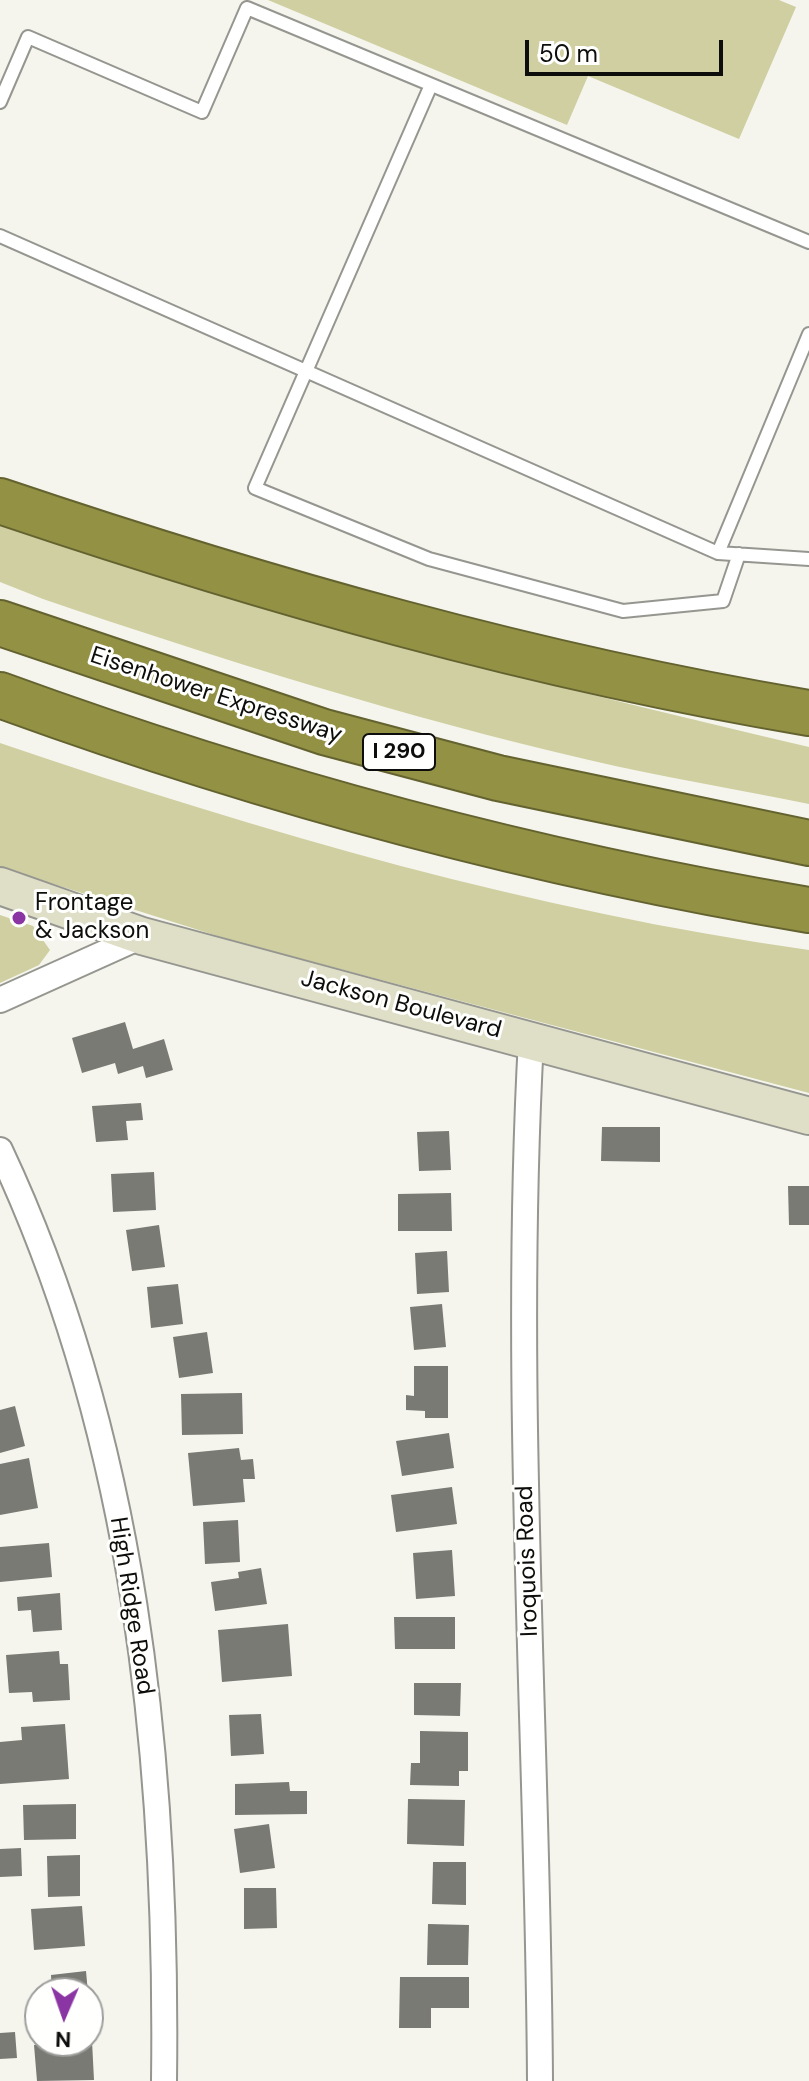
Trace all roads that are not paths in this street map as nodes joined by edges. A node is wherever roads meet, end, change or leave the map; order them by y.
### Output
1 (431, 85) junction
2 (0, 102) edge
3 (0, 236) edge
4 (809, 242) edge
5 (809, 334) edge
6 (306, 371) junction
7 (0, 501) edge
8 (718, 553) junction
9 (739, 554) junction
10 (809, 559) edge
11 (0, 623) edge
12 (0, 695) edge
13 (809, 713) edge
14 (809, 843) edge
15 (0, 886) edge
16 (809, 910) edge
17 (142, 936) junction
18 (0, 1000) edge
19 (531, 1040) junction
20 (809, 1116) edge
21 (0, 1150) edge
22 (164, 2081) edge
23 (540, 2081) edge

1 - 2 lane
1 - 4 lane
1 - 6 lane
3 - 6 lane
5 - 8 lane
6 - 8 lane
6 - 9 lane
7 - 13 highway
8 - 9 lane
9 - 10 lane
11 - 14 highway, Eisenhower Expressway / I 290
12 - 16 highway
15 - 17 main road, Jackson Boulevard
17 - 18 street
17 - 19 main road, Jackson Boulevard
19 - 20 main road, Jackson Boulevard
19 - 23 street, Iroquois Road
21 - 22 street, High Ridge Road

